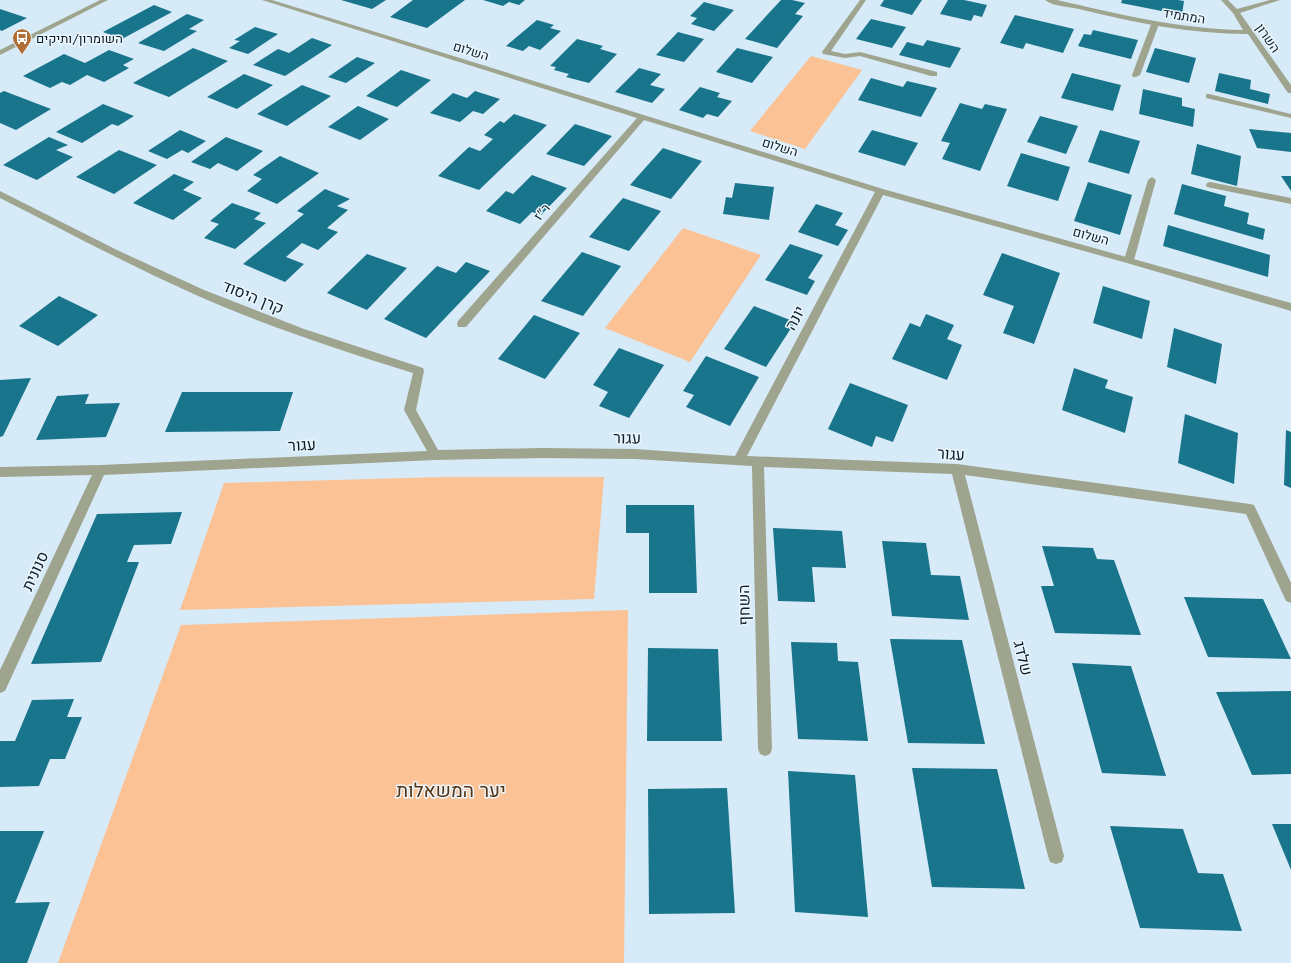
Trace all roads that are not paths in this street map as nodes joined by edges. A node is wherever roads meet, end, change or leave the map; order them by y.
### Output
1 (105, 0) edge
2 (265, 0) edge
3 (863, 0) edge
4 (1048, 0) edge
5 (1224, 0) edge
6 (1277, 0) edge
7 (1236, 12) junction
8 (1156, 24) junction
9 (0, 53) edge
10 (934, 74) dead end
11 (1136, 75) dead end
12 (1291, 91) edge
13 (1209, 96) dead end
14 (1291, 116) edge
15 (642, 118) junction
16 (1152, 180) dead end
17 (1210, 185) dead end
18 (880, 191) junction
19 (0, 194) edge
20 (1291, 201) edge
21 (1129, 260) junction
22 (1291, 307) edge
23 (462, 324) dead end
24 (435, 455) junction
25 (738, 460) junction
26 (758, 461) junction
27 (957, 469) junction
28 (100, 470) junction
29 (0, 472) edge
30 (1291, 597) edge
31 (0, 686) edge
32 (765, 749) dead end
33 (1056, 856) dead end

1 - 9 street
2 - 15 street, השלום
3 - 10 street
4 - 8 street, המתמיד
5 - 7 street, השרון
6 - 7 street
7 - 8 street, המתמיד
7 - 12 street, השרון
8 - 11 street
13 - 14 street
15 - 18 street, השלום
15 - 23 street, ר"ז
16 - 21 street
17 - 20 street
18 - 21 street, השלום
18 - 25 street, יונה
19 - 24 street, קרן היסוד
21 - 22 street, השלום
24 - 25 street, עגור
24 - 28 street, עגור
25 - 26 street, עגור
26 - 27 street, עגור
26 - 32 street, השחף
27 - 30 street, עגור
27 - 33 street, שלדג
28 - 29 street, עגור
28 - 31 street, סנונית

